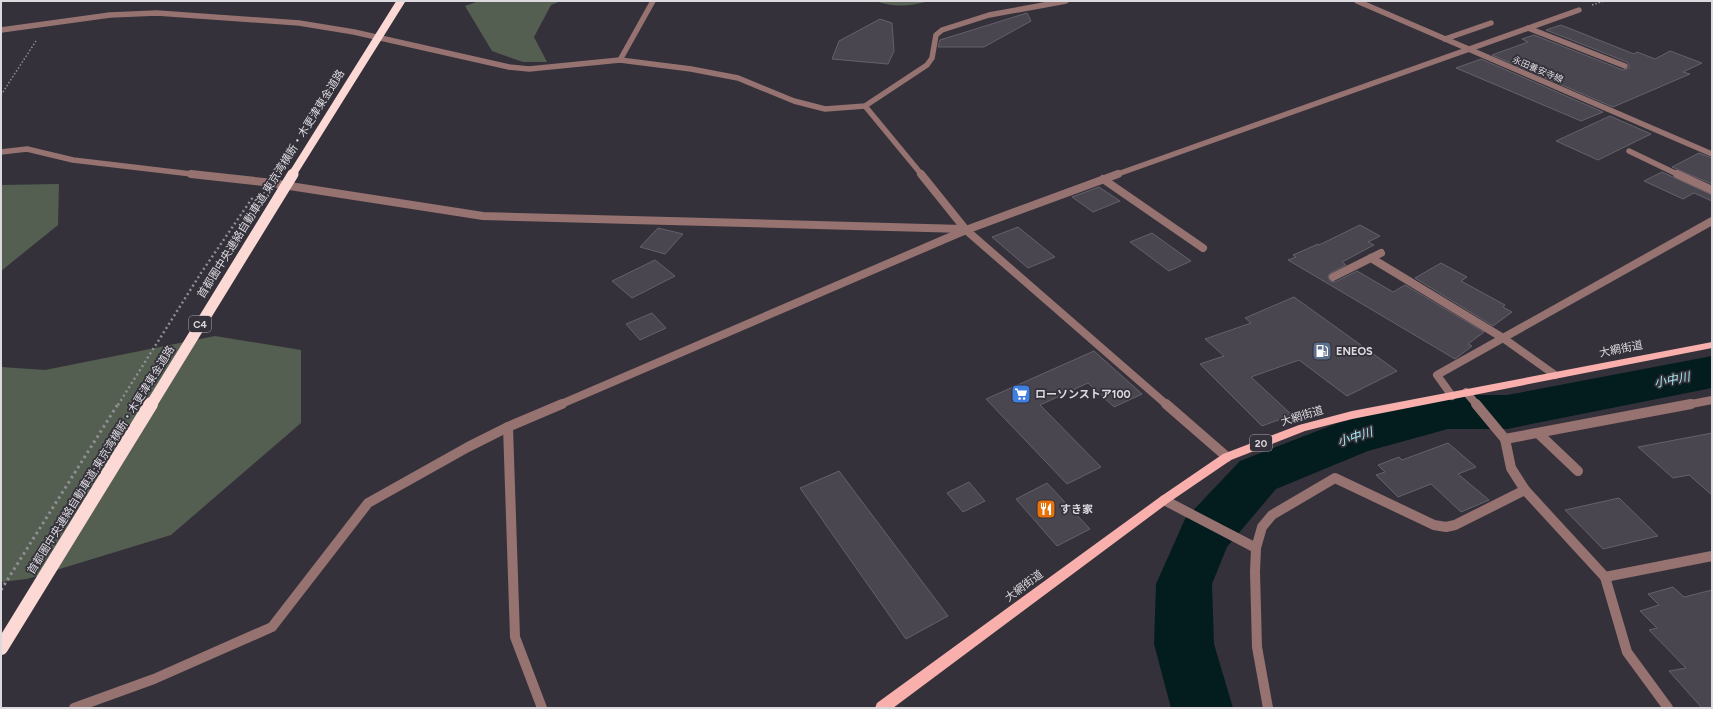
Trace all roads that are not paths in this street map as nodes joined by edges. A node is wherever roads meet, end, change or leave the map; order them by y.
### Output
1 (401, 1) edge
2 (653, 1) edge
3 (1066, 1) edge
4 (1357, 1) edge
5 (1579, 10) dead end
6 (1491, 23) dead end
7 (1528, 28) junction
8 (1, 30) edge
9 (1445, 39) junction
10 (1469, 49) junction
11 (620, 60) junction
12 (1625, 66) dead end
13 (865, 106) junction
14 (1629, 151) dead end
15 (1, 152) edge
16 (1712, 154) edge
17 (1103, 179) junction
18 (1712, 190) edge
19 (1712, 220) edge
20 (966, 230) junction
21 (1203, 248) dead end
22 (1381, 253) dead end
23 (1371, 258) junction
24 (1333, 277) dead end
25 (1503, 338) junction
26 (1712, 345) edge
27 (1555, 375) junction
28 (1466, 392) junction
29 (1452, 396) junction
30 (1712, 400) edge
31 (508, 427) junction
32 (1538, 432) junction
33 (1504, 439) junction
34 (1227, 457) junction
35 (1578, 471) dead end
36 (1525, 490) junction
37 (1164, 500) junction
38 (1256, 548) junction
39 (1712, 556) edge
40 (1605, 577) junction
41 (1, 648) edge
42 (74, 708) edge
43 (542, 708) edge
44 (882, 708) edge
45 (1268, 708) edge
46 (1668, 708) edge

1 - 41 highway, 首都圏中央連絡自動車道;東京湾横断・木更津東金道路 / C4, bridge
2 - 11 street
3 - 13 street
4 - 9 street, 永田養安寺線
5 - 7 street
6 - 9 street
7 - 10 street
7 - 12 street
8 - 11 street
9 - 10 street, 永田養安寺線
10 - 16 street, 永田養安寺線
10 - 17 street
11 - 13 street
13 - 20 street
14 - 18 street
15 - 20 street
17 - 20 street
17 - 21 street
19 - 25 street
20 - 31 street
20 - 34 street
22 - 23 street
23 - 24 street
23 - 25 street
25 - 27 street
25 - 29 street
26 - 27 main road, 大網街道 / 20
27 - 28 main road, 大網街道 / 20
28 - 29 main road, 大網街道 / 20
28 - 33 street
29 - 34 main road, 大網街道 / 20
30 - 32 street
31 - 42 street
31 - 43 street
32 - 33 street
32 - 35 street
33 - 36 street
34 - 37 main road, 大網街道 / 20
36 - 38 street
36 - 40 street
37 - 38 street
37 - 44 main road, 大網街道 / 20
38 - 45 street
39 - 40 street
40 - 46 street

